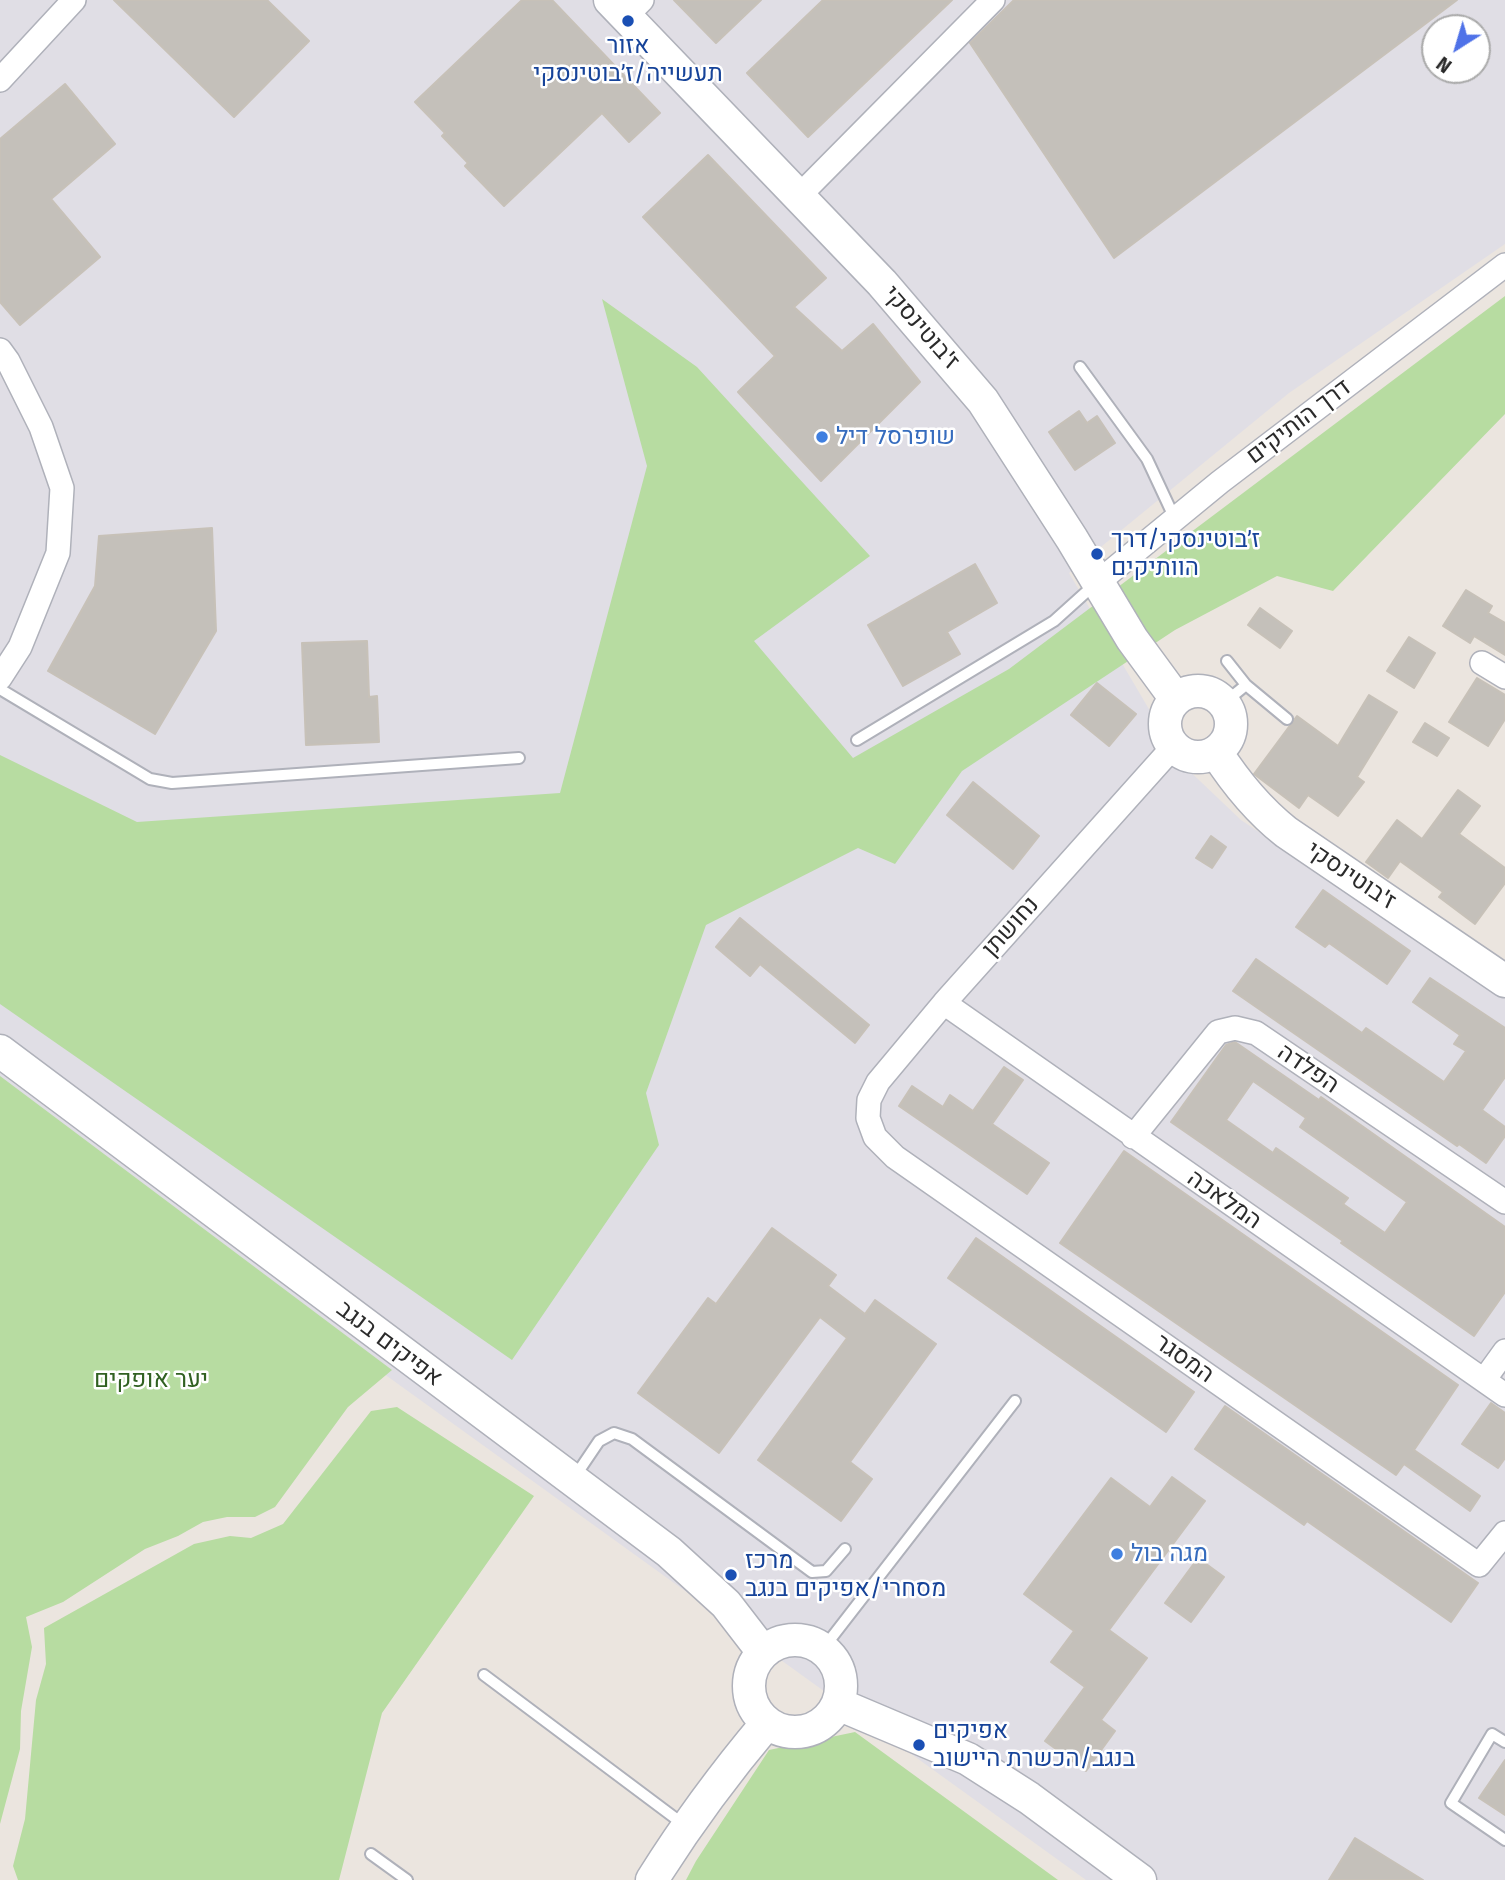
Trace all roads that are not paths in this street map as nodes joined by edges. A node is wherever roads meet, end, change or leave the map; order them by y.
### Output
1 (74, 0) edge
2 (993, 0) edge
3 (626, 5) edge
4 (0, 80) edge
5 (799, 197) junction
6 (1505, 265) edge
7 (0, 350) edge
8 (1080, 368) dead end
9 (1175, 519) junction
10 (1097, 583) junction
11 (1227, 661) dead end
12 (1482, 663) dead end
13 (0, 677) edge
14 (1505, 677) edge
15 (0, 689) edge
16 (1235, 694) junction
17 (1176, 699) junction
18 (1287, 719) dead end
19 (858, 740) dead end
20 (1174, 747) junction
21 (1216, 752) junction
22 (519, 758) dead end
23 (1505, 981) edge
24 (944, 1003) junction
25 (0, 1051) edge
26 (868, 1118) joint
27 (1133, 1137) junction
28 (1505, 1202) edge
29 (1505, 1351) edge
30 (1484, 1380) junction
31 (1505, 1395) edge
32 (1015, 1401) dead end
33 (572, 1480) junction
34 (1505, 1533) edge
35 (845, 1549) dead end
36 (822, 1650) junction
37 (763, 1652) junction
38 (484, 1675) dead end
39 (838, 1704) junction
40 (767, 1723) junction
41 (1505, 1742) edge
42 (686, 1826) junction
43 (1505, 1840) edge
44 (371, 1854) dead end
45 (407, 1880) edge
46 (652, 1880) edge
47 (1140, 1880) edge

1 - 4 street
2 - 5 street
3 - 5 street, ז'בוטינסקי
5 - 10 street, ז'בוטינסקי
6 - 9 street, דרך הותיקים
7 - 13 street
8 - 9 lane
9 - 10 street, דרך הותיקים
10 - 17 street, ז'בוטינסקי
10 - 19 lane
11 - 16 lane
12 - 14 street
15 - 22 lane
16 - 17 street
16 - 18 lane
16 - 21 street
17 - 20 street
20 - 21 street
20 - 24 street, נחושתן
21 - 23 street, ז'בוטינסקי
24 - 26 street, נחושתן
24 - 27 street, המלאכה
25 - 33 street, אפיקים בנגב
26 - 34 street, המסגר
27 - 28 street, הפלדה
27 - 30 street, המלאכה
29 - 30 street
30 - 31 street, המלאכה
32 - 36 lane
33 - 35 lane
33 - 37 street, אפיקים בנגב
36 - 37 street
36 - 39 street
37 - 40 street
38 - 42 lane
39 - 40 street
39 - 47 street
40 - 42 street
41 - 43 lane
42 - 46 street
44 - 45 lane

